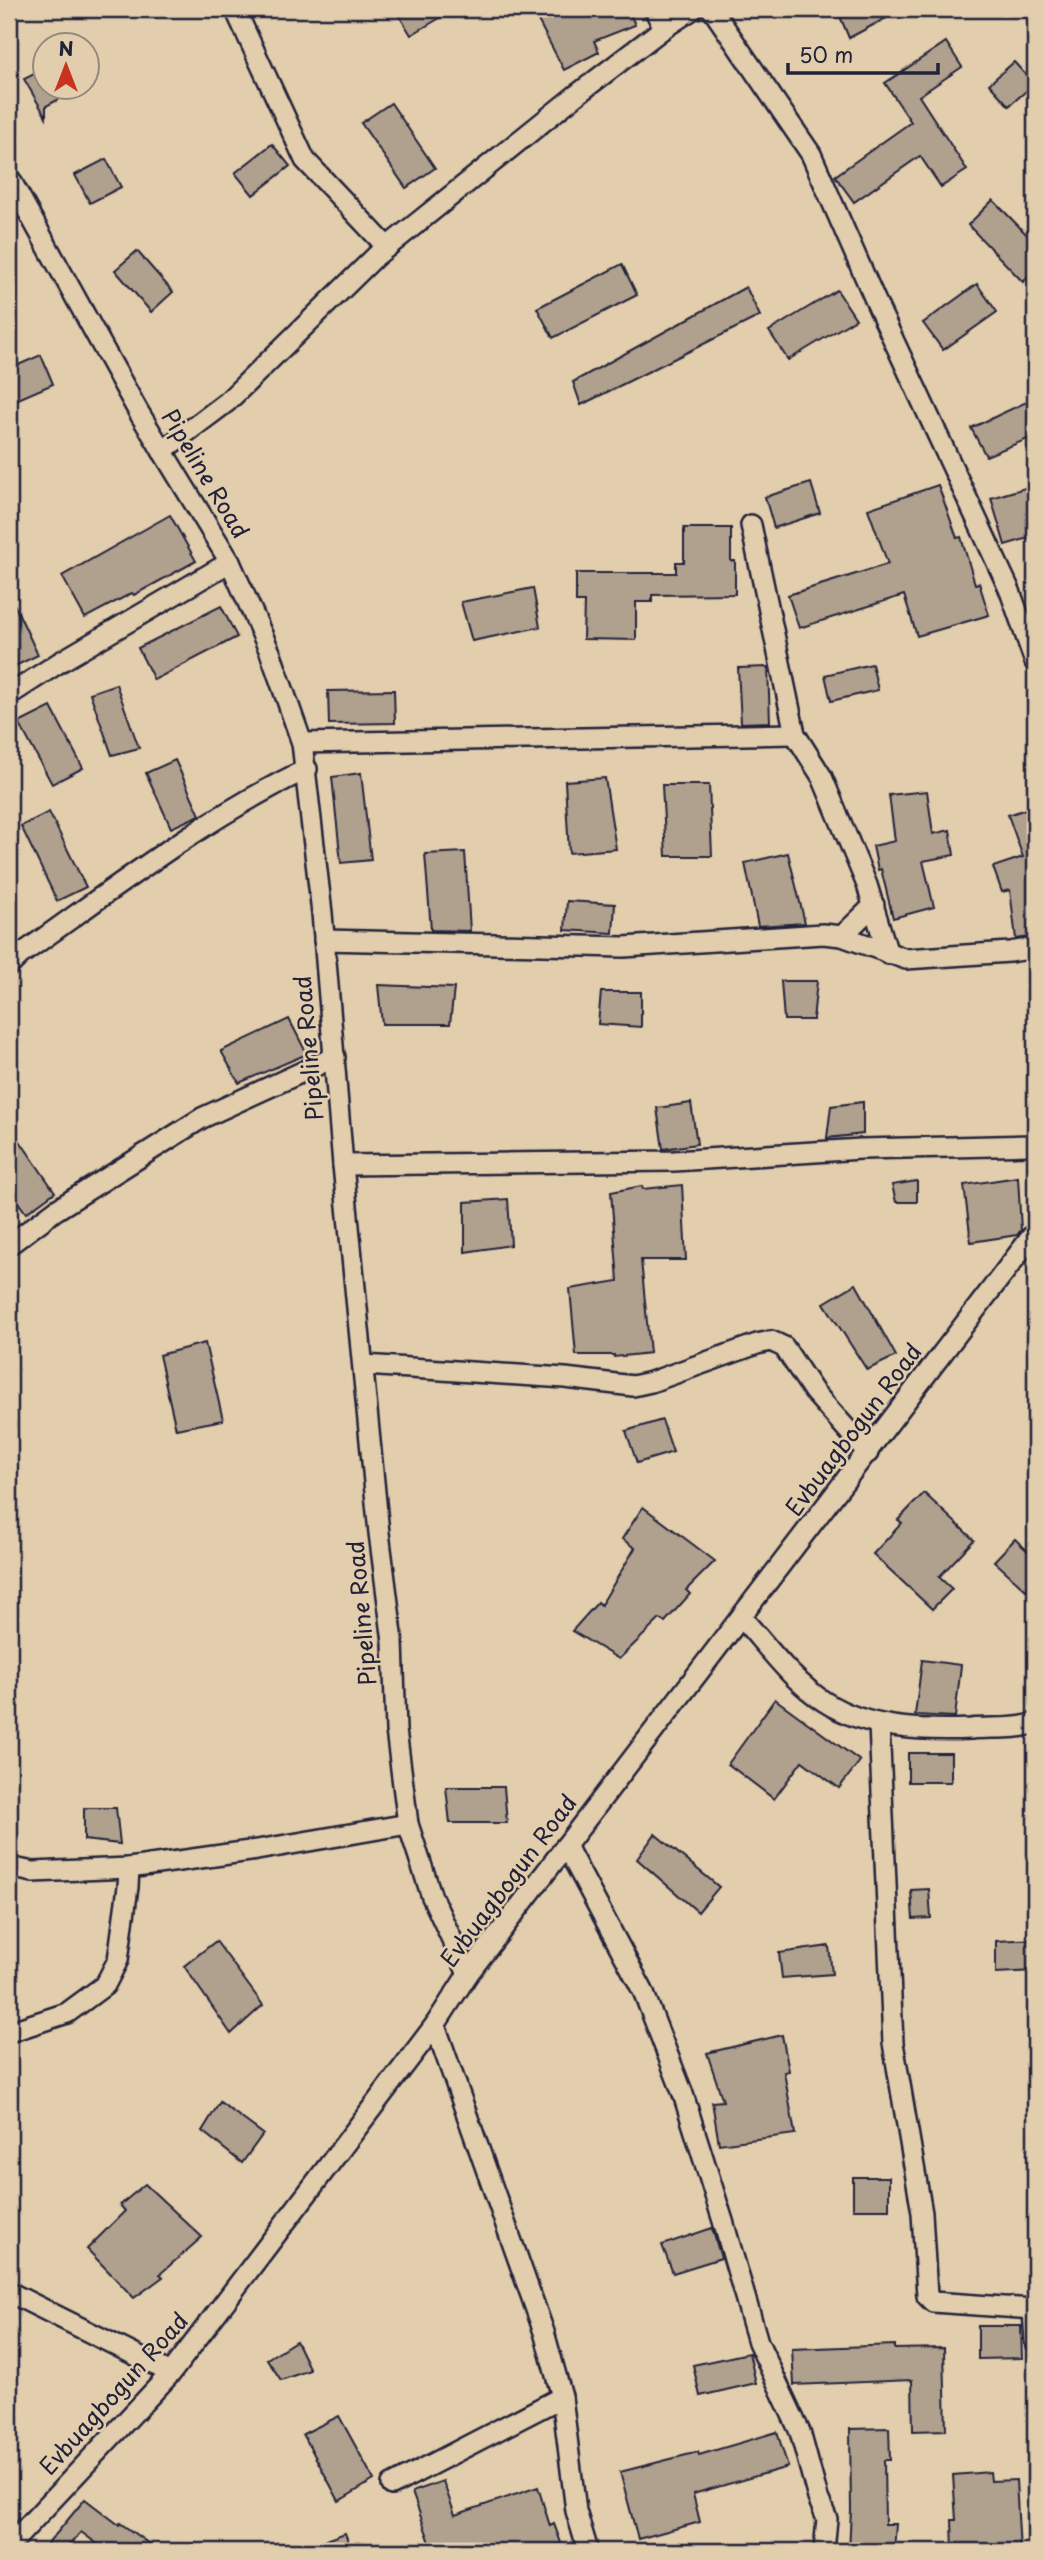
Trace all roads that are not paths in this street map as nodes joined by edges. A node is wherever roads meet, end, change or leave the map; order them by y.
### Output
1 (235, 9) edge
2 (654, 9) edge
3 (693, 9) edge
4 (712, 9) edge
5 (664, 28) junction
6 (9, 177) edge
7 (387, 247) junction
8 (162, 450) junction
9 (751, 525) dead end
10 (230, 562) junction
11 (1035, 662) edge
12 (9, 695) edge
13 (795, 734) junction
14 (302, 743) junction
15 (307, 769) junction
16 (874, 905) junction
17 (842, 936) junction
18 (324, 940) junction
19 (1035, 947) edge
20 (888, 954) junction
21 (9, 966) edge
22 (335, 1058) junction
23 (1035, 1144) edge
24 (343, 1165) junction
25 (1035, 1235) edge
26 (9, 1245) edge
27 (364, 1366) junction
28 (868, 1453) junction
29 (742, 1618) junction
30 (1035, 1723) edge
31 (879, 1724) junction
32 (408, 1824) junction
33 (566, 1846) junction
34 (9, 1867) edge
35 (129, 1868) junction
36 (468, 1974) junction
37 (435, 2025) junction
38 (9, 2032) edge
39 (9, 2292) edge
40 (1034, 2307) edge
41 (1035, 2340) edge
42 (171, 2373) junction
43 (562, 2397) junction
44 (392, 2485) dead end
45 (9, 2546) edge
46 (588, 2551) edge
47 (824, 2551) edge

1 - 7 street
2 - 5 street
3 - 5 street
4 - 11 street
5 - 7 street
6 - 8 street, Pipeline Road
7 - 8 street
8 - 10 street, Pipeline Road
9 - 13 street
10 - 12 street
10 - 14 street, Pipeline Road
13 - 14 street
13 - 16 street
14 - 15 street, Pipeline Road
15 - 18 street, Pipeline Road
15 - 21 street
16 - 17 street
16 - 20 street
17 - 18 street
17 - 20 street
18 - 22 street, Pipeline Road
19 - 20 street
22 - 24 street, Pipeline Road
22 - 26 street
23 - 24 street
24 - 27 street, Pipeline Road
25 - 28 street, Evbuagbogun Road
27 - 28 street
27 - 32 street, Pipeline Road
28 - 29 street, Evbuagbogun Road
29 - 31 street
29 - 33 street, Evbuagbogun Road
30 - 31 street
31 - 40 street
32 - 35 street
32 - 36 street, Pipeline Road
33 - 36 street, Evbuagbogun Road
33 - 47 street
34 - 35 street
35 - 38 street
36 - 37 street, Evbuagbogun Road
37 - 42 street, Evbuagbogun Road
37 - 43 street
39 - 42 street
40 - 41 street
42 - 45 street, Evbuagbogun Road
43 - 44 street
43 - 46 street

